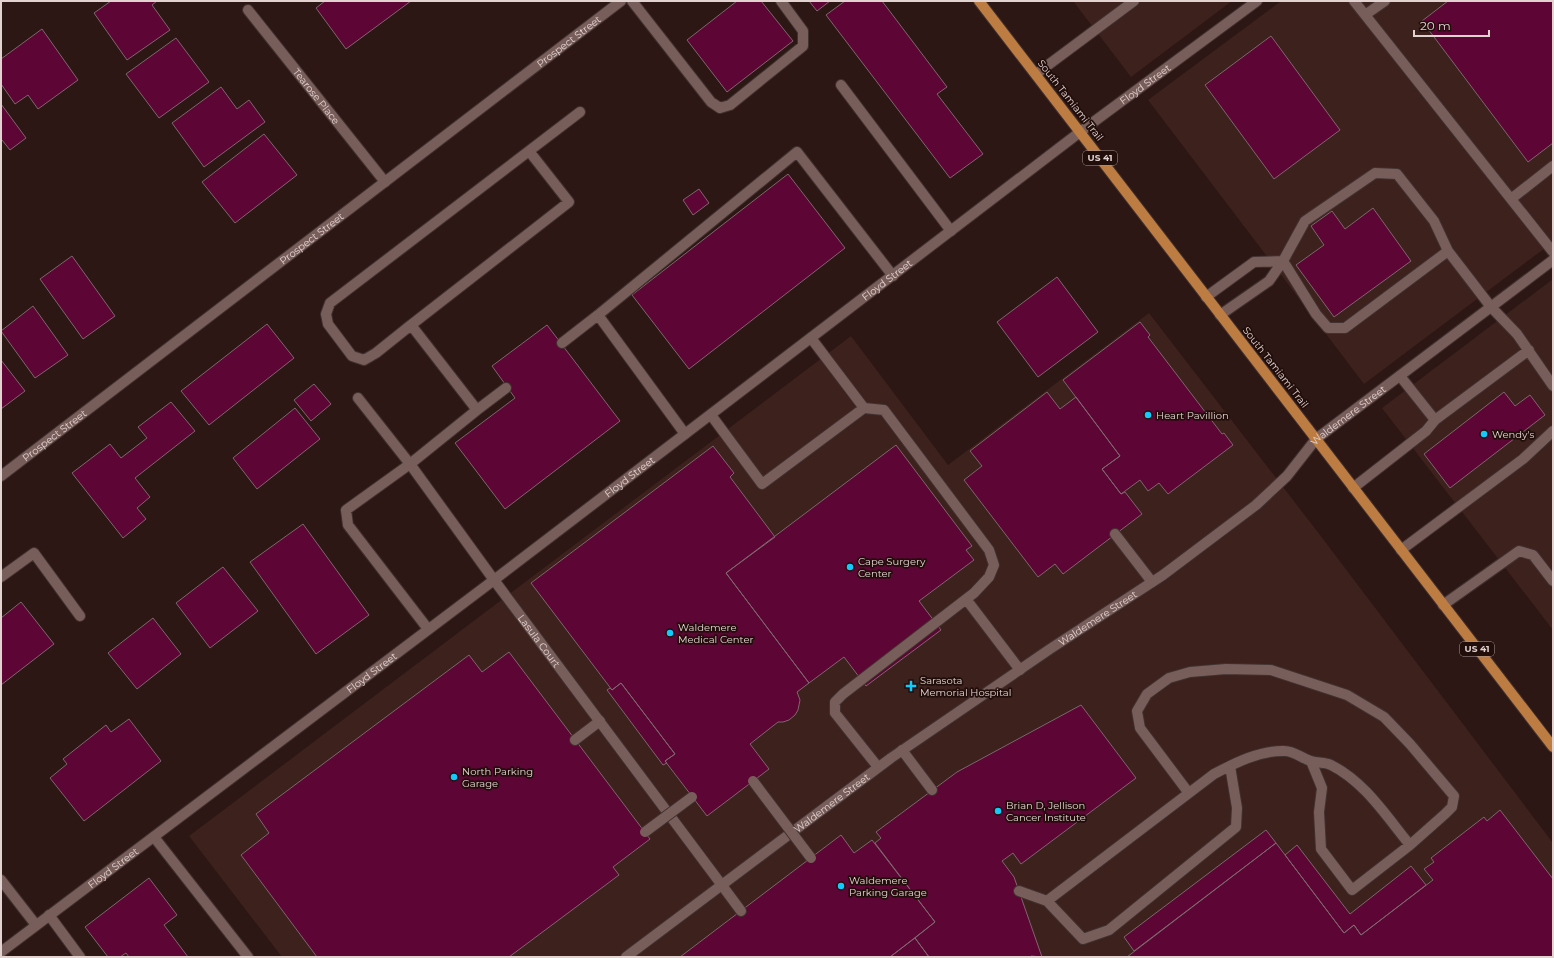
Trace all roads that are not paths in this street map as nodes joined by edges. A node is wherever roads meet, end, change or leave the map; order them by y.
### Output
1 (621, 1) edge
2 (632, 1) edge
3 (781, 1) edge
4 (979, 1) edge
5 (1134, 1) edge
6 (1257, 1) edge
7 (1354, 1) edge
8 (1385, 1) edge
9 (248, 10) dead end
10 (1365, 15) junction
11 (1036, 74) junction
12 (841, 85) dead end
13 (580, 112) dead end
14 (1080, 132) junction
15 (530, 151) junction
16 (1553, 166) edge
17 (385, 182) junction
18 (1511, 199) junction
19 (951, 231) junction
20 (1448, 252) junction
21 (1553, 252) edge
22 (1553, 260) edge
23 (1283, 261) junction
24 (893, 276) junction
25 (1206, 297) junction
26 (1491, 307) junction
27 (598, 315) junction
28 (1220, 315) junction
29 (411, 325) junction
30 (811, 338) junction
31 (562, 343) dead end
32 (1529, 350) junction
33 (1400, 376) junction
34 (1553, 386) edge
35 (506, 388) dead end
36 (358, 398) dead end
37 (864, 408) junction
38 (477, 410) junction
39 (711, 415) junction
40 (1434, 420) junction
41 (1553, 431) edge
42 (685, 434) junction
43 (1316, 439) junction
44 (410, 464) junction
45 (1, 476) edge
46 (1353, 488) junction
47 (1115, 534) dead end
48 (1401, 550) junction
49 (1, 577) edge
50 (494, 580) junction
51 (1553, 581) edge
52 (1152, 582) junction
53 (966, 599) junction
54 (1443, 605) junction
55 (80, 616) dead end
56 (428, 629) junction
57 (1020, 670) junction
58 (600, 721) junction
59 (575, 740) dead end
60 (1551, 741) edge
61 (902, 750) junction
62 (1311, 761) junction
63 (1230, 766) junction
64 (878, 767) junction
65 (753, 781) dead end
66 (932, 790) dead end
67 (1188, 792) junction
68 (692, 797) dead end
69 (645, 832) dead end
70 (154, 837) junction
71 (1410, 845) junction
72 (811, 858) dead end
73 (1, 880) edge
74 (721, 884) junction
75 (1019, 891) dead end
76 (1047, 900) junction
77 (741, 910) dead end
78 (49, 915) junction
79 (36, 925) junction
80 (1, 952) edge
81 (80, 957) edge
82 (248, 957) edge
83 (626, 957) edge

1 - 17 street, Prospect Street
2 - 3 street
4 - 11 main road, South Tamiami Trail / US 41
5 - 11 street
6 - 14 street, Floyd Street
7 - 10 street
8 - 10 street
9 - 17 street, Tearose Place
10 - 18 street
11 - 14 main road, South Tamiami Trail / US 41
12 - 19 street
13 - 15 street
14 - 19 street, Floyd Street
14 - 25 main road, South Tamiami Trail / US 41
15 - 29 street
15 - 29 street
16 - 18 street
17 - 45 street, Prospect Street
18 - 21 street
19 - 24 street, Floyd Street
20 - 23 street
20 - 23 street
20 - 26 street
22 - 26 street, Waldemere Street
23 - 25 street
23 - 28 street
24 - 27 street
24 - 30 street, Floyd Street
25 - 28 main road, South Tamiami Trail / US 41
26 - 32 street
26 - 33 street, Waldemere Street
27 - 31 street
27 - 42 street
28 - 43 main road, South Tamiami Trail / US 41
29 - 38 street
30 - 37 street
30 - 39 street, Floyd Street
32 - 34 street
32 - 40 street
33 - 40 street
33 - 43 street, Waldemere Street
35 - 38 street
36 - 44 street, Lasula Court
37 - 39 street
37 - 53 street
38 - 44 street
39 - 42 street, Floyd Street
40 - 46 street
41 - 48 street
42 - 50 street, Floyd Street
43 - 46 main road, South Tamiami Trail / US 41
43 - 52 street, Waldemere Street
44 - 50 street, Lasula Court
44 - 56 street
46 - 48 main road, South Tamiami Trail / US 41
47 - 52 street
48 - 54 main road, South Tamiami Trail / US 41
49 - 55 street
50 - 56 street, Floyd Street
50 - 58 street, Lasula Court
51 - 54 street
52 - 57 street, Waldemere Street
53 - 57 street
53 - 64 street
54 - 60 main road, South Tamiami Trail / US 41
56 - 70 street, Floyd Street
57 - 61 street, Waldemere Street
58 - 59 street
58 - 74 street, Lasula Court
61 - 64 street, Waldemere Street
61 - 66 street
62 - 63 street
62 - 71 street
62 - 71 street
63 - 67 street
63 - 76 street
64 - 74 street, Waldemere Street
65 - 72 street, bridge
67 - 71 street
67 - 76 street
68 - 69 street, bridge
70 - 78 street, Floyd Street
70 - 82 street
73 - 79 street
74 - 77 street, Lasula Court
74 - 83 street, Waldemere Street
75 - 76 street
78 - 79 street, Floyd Street
78 - 81 street
79 - 80 street, Floyd Street

